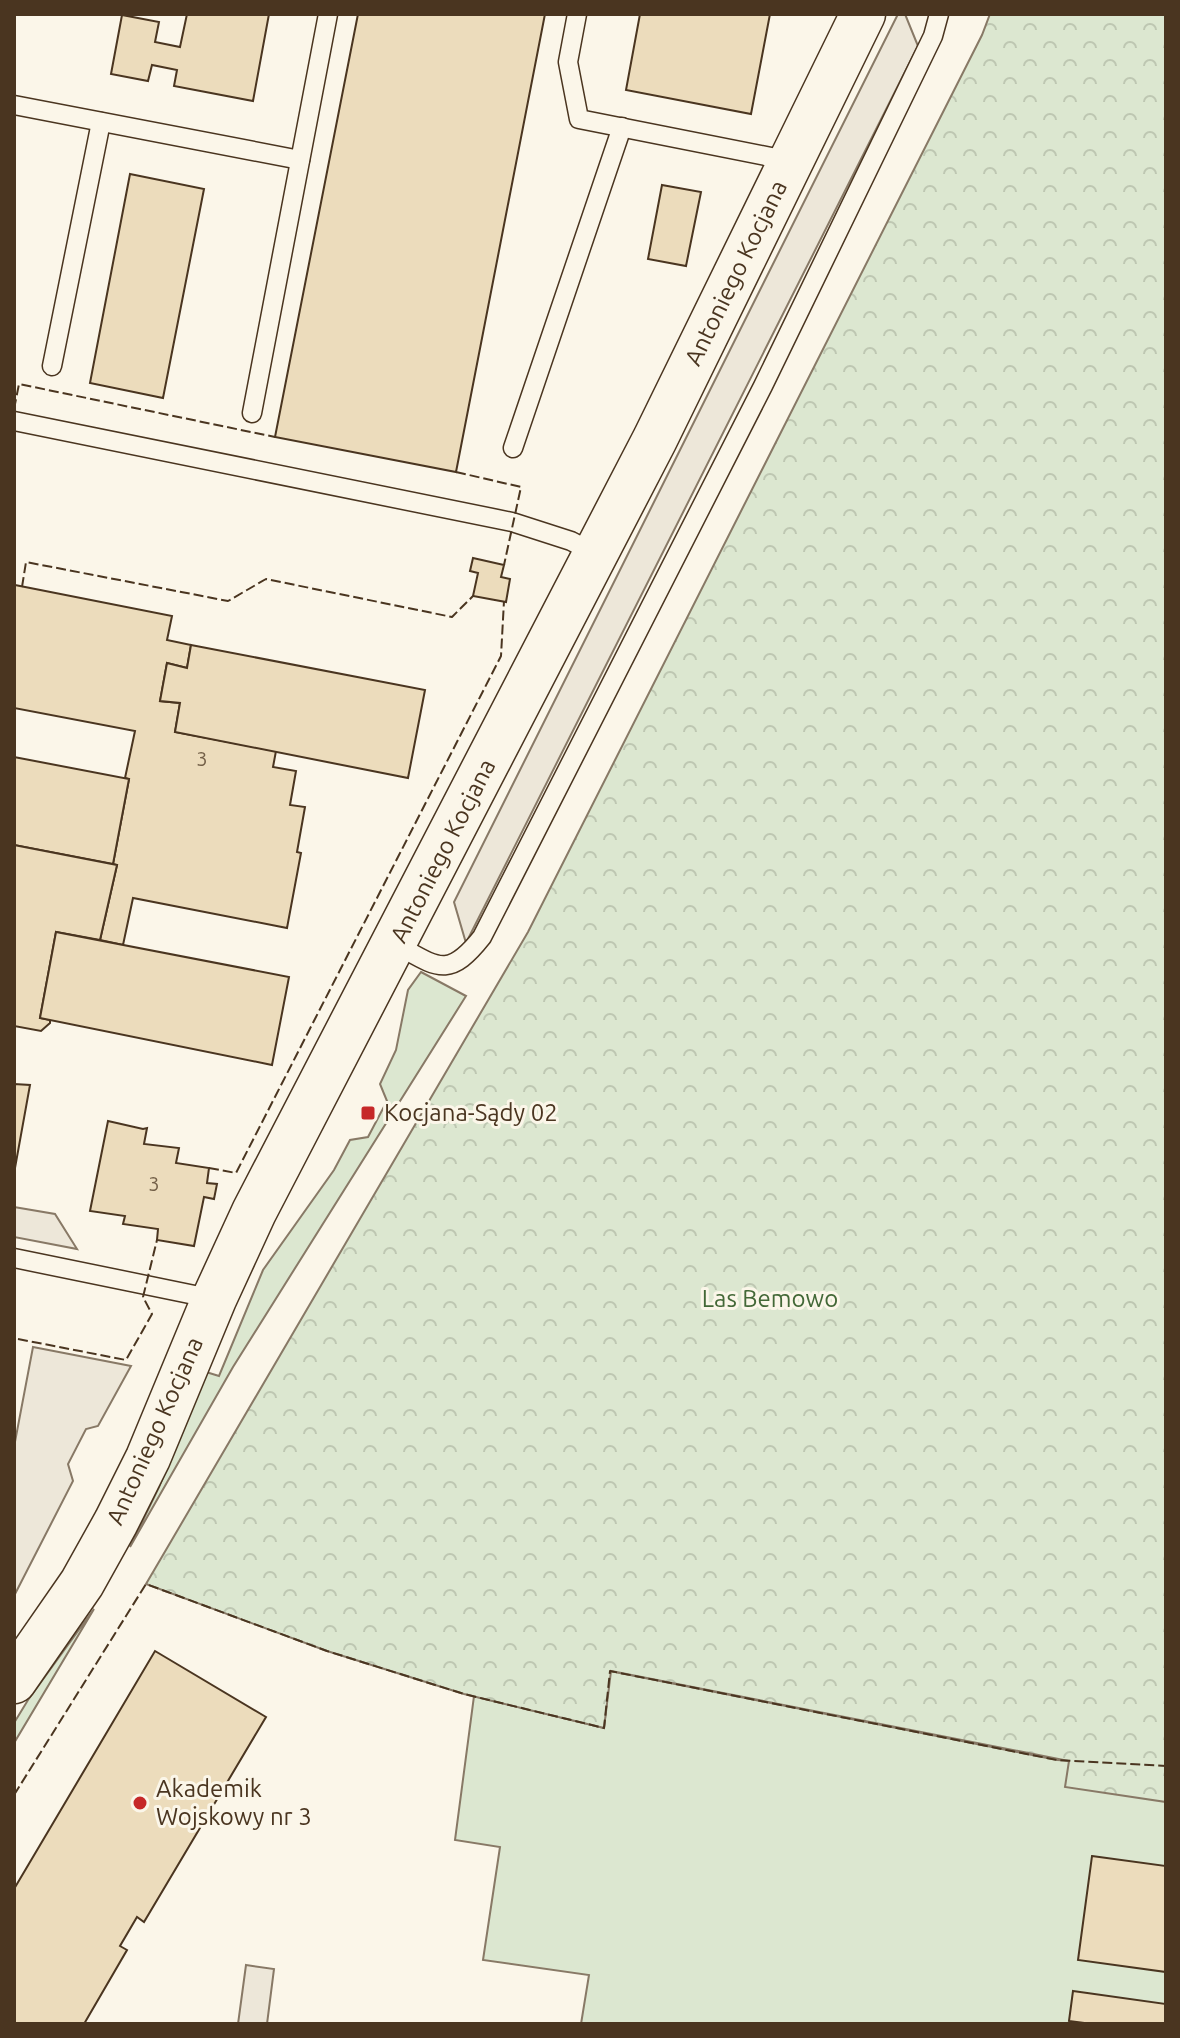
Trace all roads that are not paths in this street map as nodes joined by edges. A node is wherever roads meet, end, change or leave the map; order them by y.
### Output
1 (328, 14) edge
2 (577, 14) edge
3 (863, 14) edge
4 (939, 14) edge
5 (14, 105) edge
6 (101, 122) junction
7 (622, 127) junction
8 (300, 160) junction
9 (791, 161) junction
10 (52, 366) dead end
11 (252, 413) dead end
12 (14, 421) edge
13 (513, 448) dead end
14 (596, 554) junction
15 (395, 944) junction
16 (14, 1258) edge
17 (214, 1299) junction
18 (14, 1681) edge

1 - 8 lane
2 - 7 lane
3 - 9 street, Antoniego Kocjana
4 - 15 lane
5 - 6 lane
6 - 8 lane
6 - 10 lane
7 - 9 lane
7 - 13 lane
8 - 11 lane
9 - 14 street, Antoniego Kocjana
12 - 14 lane
14 - 15 street, Antoniego Kocjana
15 - 17 street, Antoniego Kocjana
16 - 17 lane
17 - 18 street, Antoniego Kocjana

